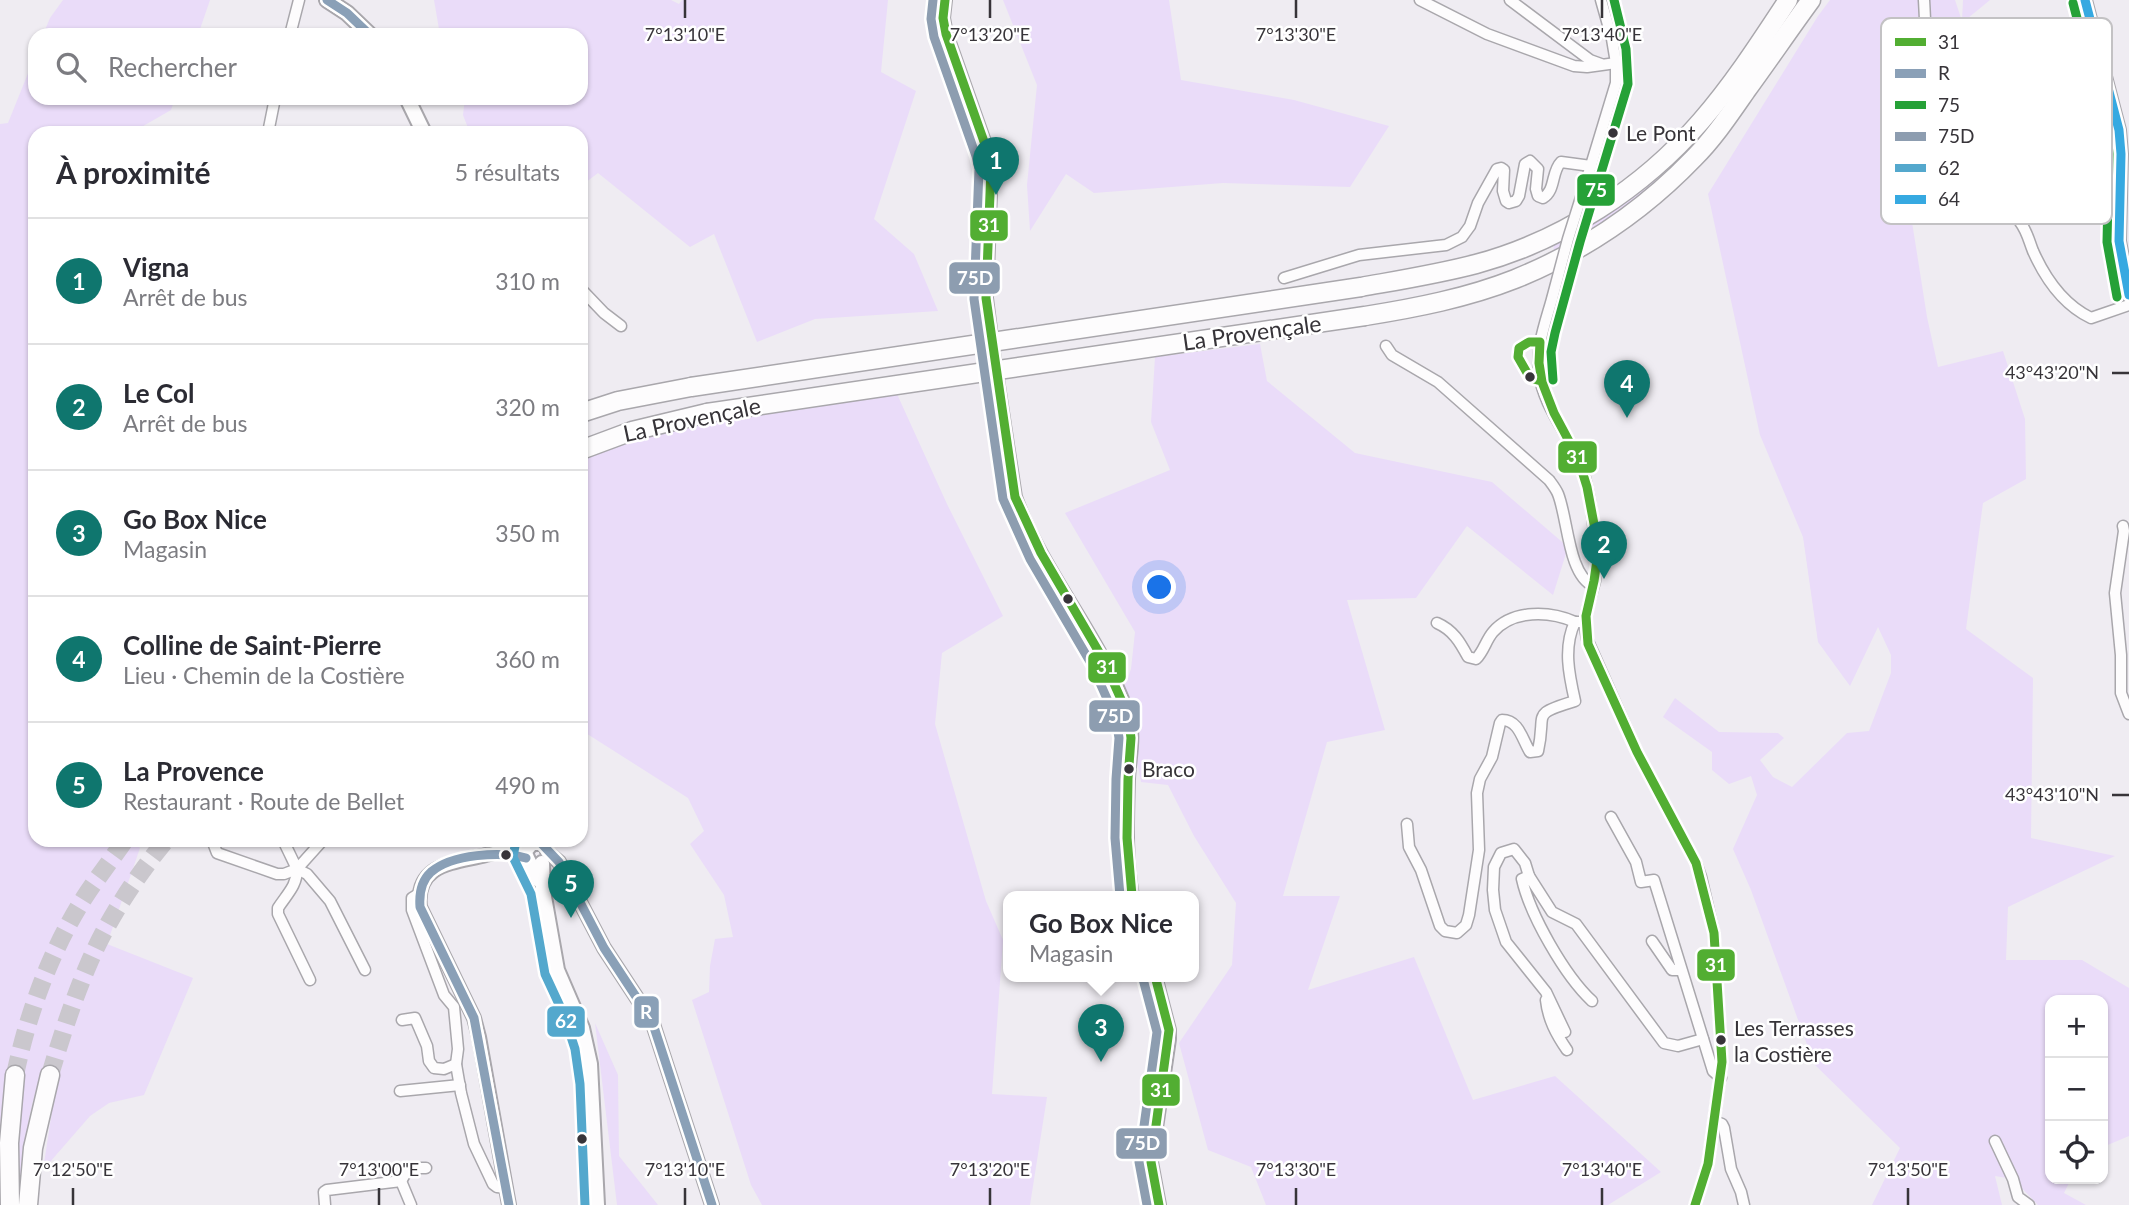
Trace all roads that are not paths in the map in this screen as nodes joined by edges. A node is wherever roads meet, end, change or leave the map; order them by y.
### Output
1 (299, 0) edge
2 (327, 0) edge
3 (945, 0) edge
4 (1420, 0) edge
5 (1510, 0) edge
6 (1601, 0) edge
7 (1788, 0) edge
8 (1811, 0) edge
9 (1924, 0) edge
10 (2085, 0) edge
11 (1925, 18) edge
12 (2090, 18) edge
13 (292, 28) edge
14 (363, 28) edge
15 (1616, 63) junction
16 (1602, 64) junction
17 (2112, 103) edge
18 (274, 105) edge
19 (410, 105) edge
20 (269, 126) edge
21 (421, 126) edge
22 (1590, 169) junction
23 (2022, 224) edge
24 (1284, 278) dead end
25 (2129, 295) edge
26 (588, 296) edge
27 (2129, 305) edge
28 (621, 326) dead end
29 (1386, 346) dead end
30 (588, 411) edge
31 (588, 447) edge
32 (2123, 526) dead end
33 (1593, 586) junction
34 (1580, 622) junction
35 (1437, 623) dead end
36 (2129, 713) edge
37 (1611, 817) dead end
38 (1407, 824) dead end
39 (215, 847) edge
40 (286, 847) edge
41 (317, 847) edge
42 (532, 850) edge
43 (487, 855) junction
44 (297, 869) junction
45 (1529, 876) junction
46 (1132, 891) edge
47 (419, 893) junction
48 (1652, 941) dead end
49 (365, 970) dead end
50 (1681, 970) junction
51 (310, 980) dead end
52 (1157, 982) edge
53 (1546, 992) junction
54 (1592, 1001) dead end
55 (402, 1020) dead end
56 (1565, 1032) dead end
57 (1703, 1039) junction
58 (1567, 1050) dead end
59 (456, 1064) junction
60 (15, 1075) tunnel mouth
61 (50, 1076) tunnel mouth
62 (1721, 1078) junction
63 (460, 1086) junction
64 (400, 1091) dead end
65 (1714, 1121) junction
66 (1995, 1141) dead end
67 (426, 1168) dead end
68 (401, 1181) junction
69 (507, 1188) junction
70 (10, 1205) edge
71 (28, 1205) edge
72 (325, 1205) edge
73 (411, 1205) edge
74 (509, 1205) edge
75 (597, 1205) edge
76 (712, 1205) edge
77 (1159, 1205) edge
78 (1695, 1205) edge
79 (1744, 1205) edge
80 (2029, 1205) edge

1 - 13 street
2 - 14 main road
3 - 46 street
4 - 16 street
5 - 16 street
6 - 15 street
7 - 30 highway, La Provençale, bridge
8 - 31 highway, La Provençale, bridge
9 - 11 street
10 - 12 street
15 - 16 street
15 - 22 street
17 - 25 street
18 - 20 street
19 - 21 main road
22 - 24 street
22 - 33 street, bridge
23 - 27 street
26 - 28 street
29 - 33 street
32 - 36 street
33 - 34 street
34 - 35 street
34 - 38 street
34 - 62 street
37 - 50 street
39 - 44 street
40 - 44 street
41 - 44 street
42 - 43 street
42 - 43 street
42 - 75 main road
42 - 76 street
43 - 47 street
44 - 49 street
44 - 51 street
45 - 53 street
45 - 54 street
45 - 57 street
47 - 59 street
47 - 69 street
48 - 50 street
50 - 57 street
52 - 77 street
53 - 56 street
53 - 58 street
55 - 59 street
57 - 62 street
59 - 63 street
60 - 70 highway
61 - 71 highway
62 - 65 street
63 - 64 street
63 - 69 street
65 - 78 street
65 - 79 street
66 - 80 street
67 - 68 street
68 - 72 street
68 - 73 street
69 - 74 street

